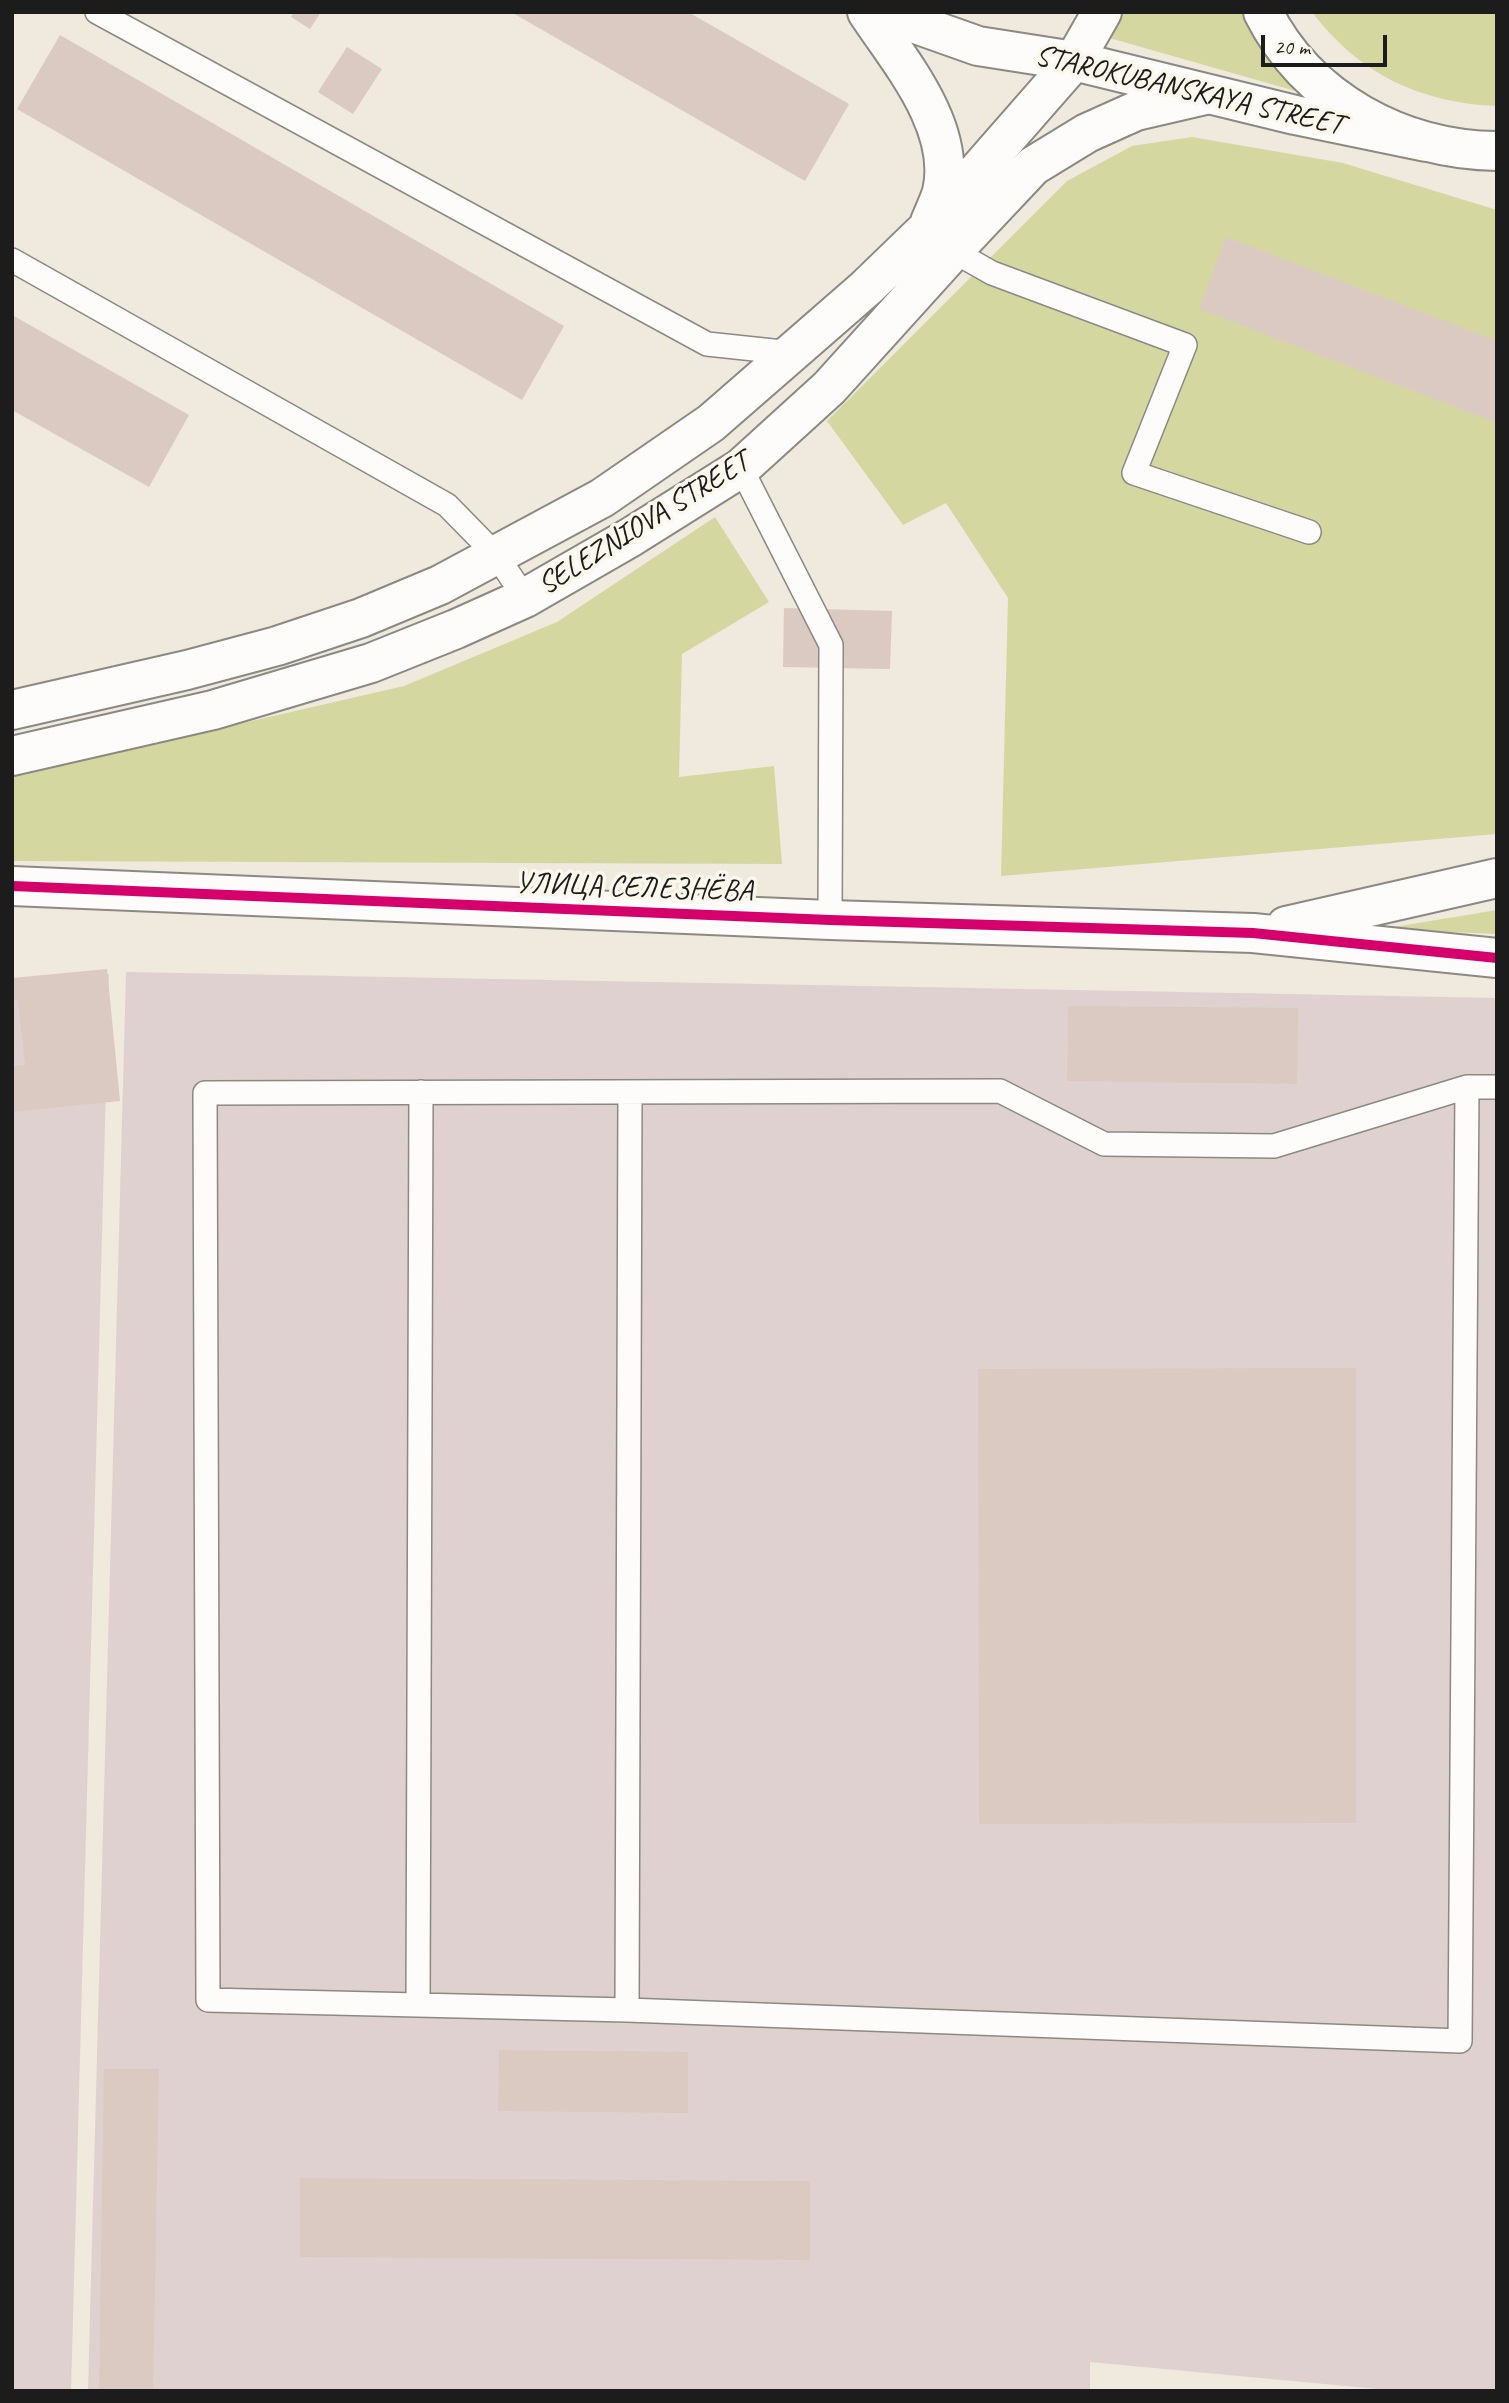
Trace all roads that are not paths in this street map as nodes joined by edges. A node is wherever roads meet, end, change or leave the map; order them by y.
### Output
1 (97, 12) edge
2 (867, 12) edge
3 (882, 12) edge
4 (1102, 12) edge
5 (1263, 12) edge
6 (1074, 61) junction
7 (1205, 94) junction
8 (1426, 142) junction
9 (1497, 151) edge
10 (1497, 169) edge
11 (940, 240) junction
12 (12, 260) edge
13 (792, 353) junction
14 (741, 468) junction
15 (1309, 532) dead end
16 (497, 556) junction
17 (525, 598) junction
18 (12, 710) edge
19 (12, 756) edge
20 (1497, 878) edge
21 (12, 886) edge
22 (830, 920) junction
23 (1253, 933) junction
24 (1497, 958) edge
25 (1467, 1087) junction
26 (1497, 1087) edge
27 (421, 1092) junction
28 (630, 1092) junction
29 (418, 2005) junction
30 (627, 2010) junction

1 - 13 lane
2 - 11 main road
3 - 6 main road, STAROKUBANSKAYA STREET
4 - 6 main road, SELEZNIOVA STREET
5 - 8 main road
6 - 7 main road, STAROKUBANSKAYA STREET
6 - 11 main road, SELEZNIOVA STREET
7 - 8 main road, STAROKUBANSKAYA STREET
7 - 11 main road, SELEZNIOVA STREET
8 - 9 main road
8 - 10 main road, STAROKUBANSKAYA STREET
11 - 13 main road, SELEZNIOVA STREET
11 - 14 main road, SELEZNIOVA STREET
11 - 15 lane
12 - 16 lane
13 - 16 main road, SELEZNIOVA STREET
14 - 17 main road, SELEZNIOVA STREET
14 - 22 lane
16 - 17 lane
16 - 18 main road, SELEZNIOVA STREET
17 - 19 main road, SELEZNIOVA STREET
20 - 23 main road
21 - 22 main road, УЛИЦА СЕЛЕЗНЁВА
22 - 23 main road, УЛИЦА СЕЛЕЗНЁВА
23 - 24 main road
25 - 26 lane
25 - 28 lane
25 - 30 lane
27 - 28 lane
27 - 29 lane
27 - 29 lane
28 - 30 lane
29 - 30 lane

